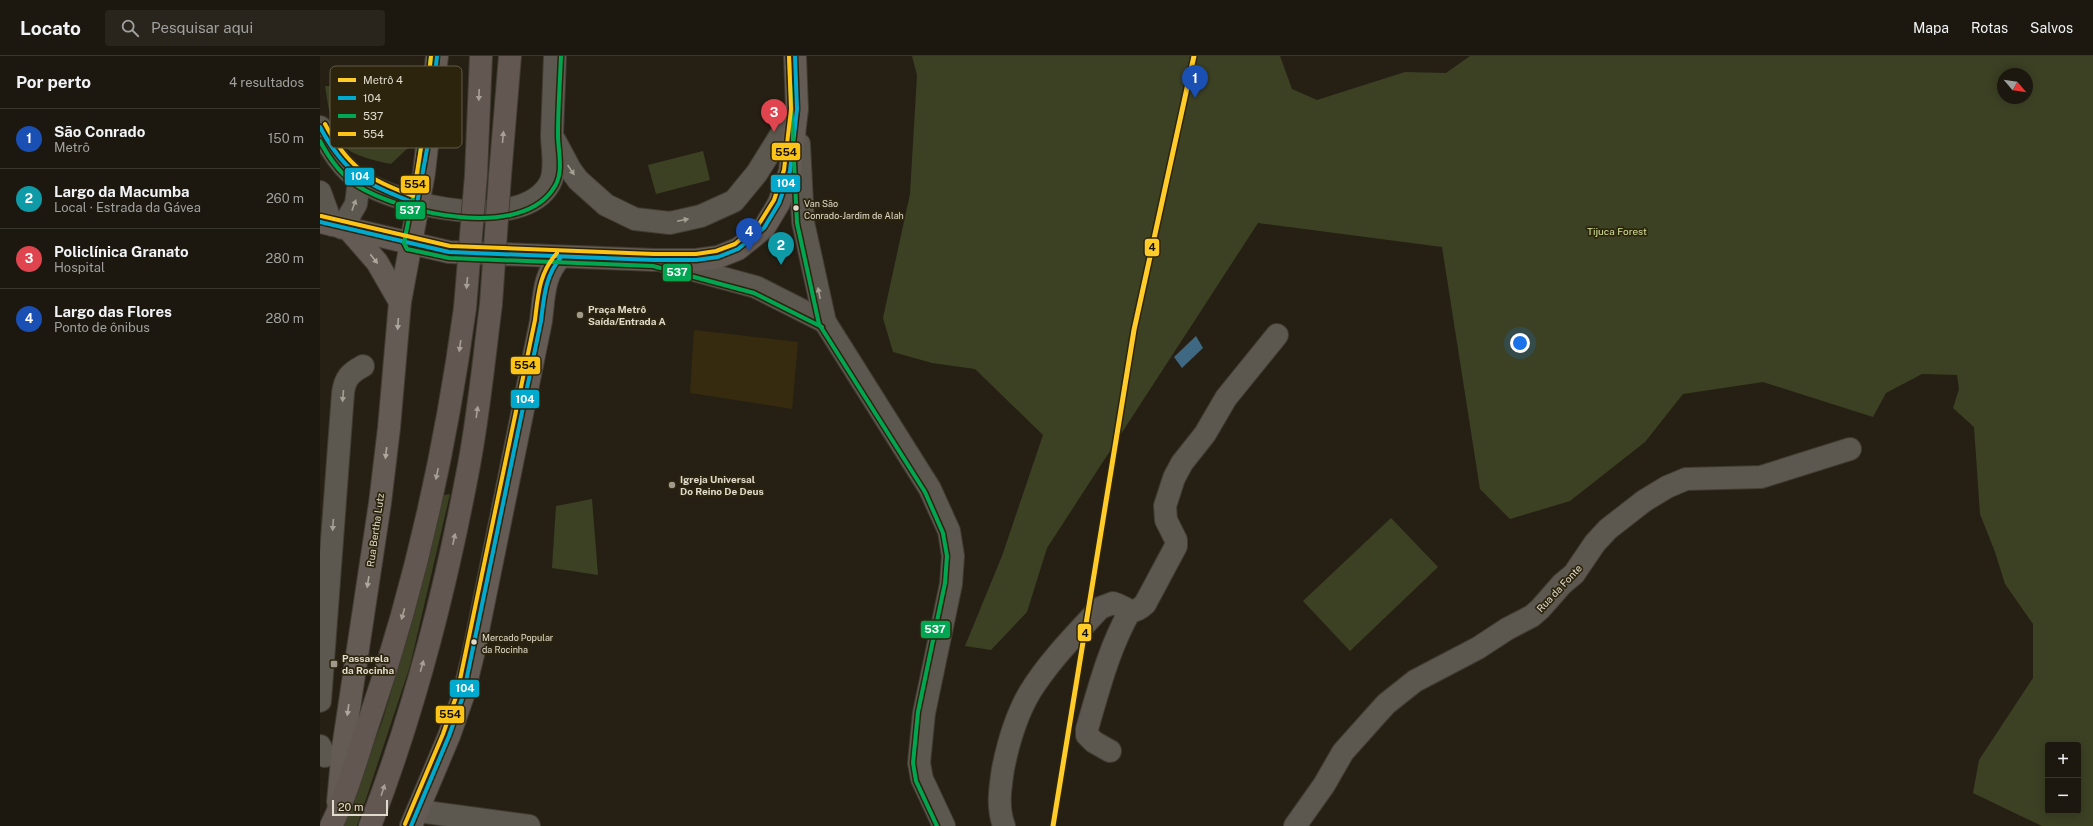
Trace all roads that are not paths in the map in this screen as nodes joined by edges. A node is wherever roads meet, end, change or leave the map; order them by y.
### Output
1 (437, 56) edge
2 (481, 56) edge
3 (510, 56) edge
4 (555, 56) edge
5 (796, 56) edge
6 (436, 66) edge
7 (797, 109) junction
8 (320, 128) edge
9 (552, 136) junction
10 (330, 146) edge
11 (331, 148) edge
12 (428, 148) edge
13 (359, 180) junction
14 (320, 192) edge
15 (417, 204) junction
16 (335, 226) edge
17 (410, 244) junction
18 (561, 257) junction
19 (654, 260) junction
20 (400, 302) junction
21 (825, 322) junction
22 (1277, 335) dead end
23 (363, 366) dead end
24 (1850, 449) dead end
25 (1130, 610) junction
26 (320, 701) edge
27 (1110, 751) dead end
28 (414, 819) edge
29 (441, 820) edge
30 (334, 821) edge
31 (480, 823) edge
32 (370, 826) edge
33 (529, 826) edge
34 (944, 826) edge
35 (1004, 826) edge
36 (1295, 826) edge

1 - 6 main road, Rua Bertha Lutz
2 -> 30 highway, bridge
32 -> 3 highway, bridge
4 - 9 street
5 - 7 main road
9 -> 7 street
7 - 19 main road
21 -> 7 street
8 - 10 street
9 - 15 street
11 - 13 street
12 - 15 main road, Rua Bertha Lutz
13 - 15 street
16 -> 13 street
14 - 16 street
15 - 17 main road, Rua Bertha Lutz
16 - 17 main road
16 -> 20 main road
17 - 18 main road
17 - 20 main road, Rua Bertha Lutz
18 - 19 main road
18 - 28 main road
19 - 21 street
20 -> 30 main road, Rua Bertha Lutz
21 - 34 street
22 - 25 street
23 -> 26 street
24 - 36 street, Rua da Fonte
25 - 27 street
25 - 35 street
28 - 29 street
29 - 31 street
31 - 33 street

